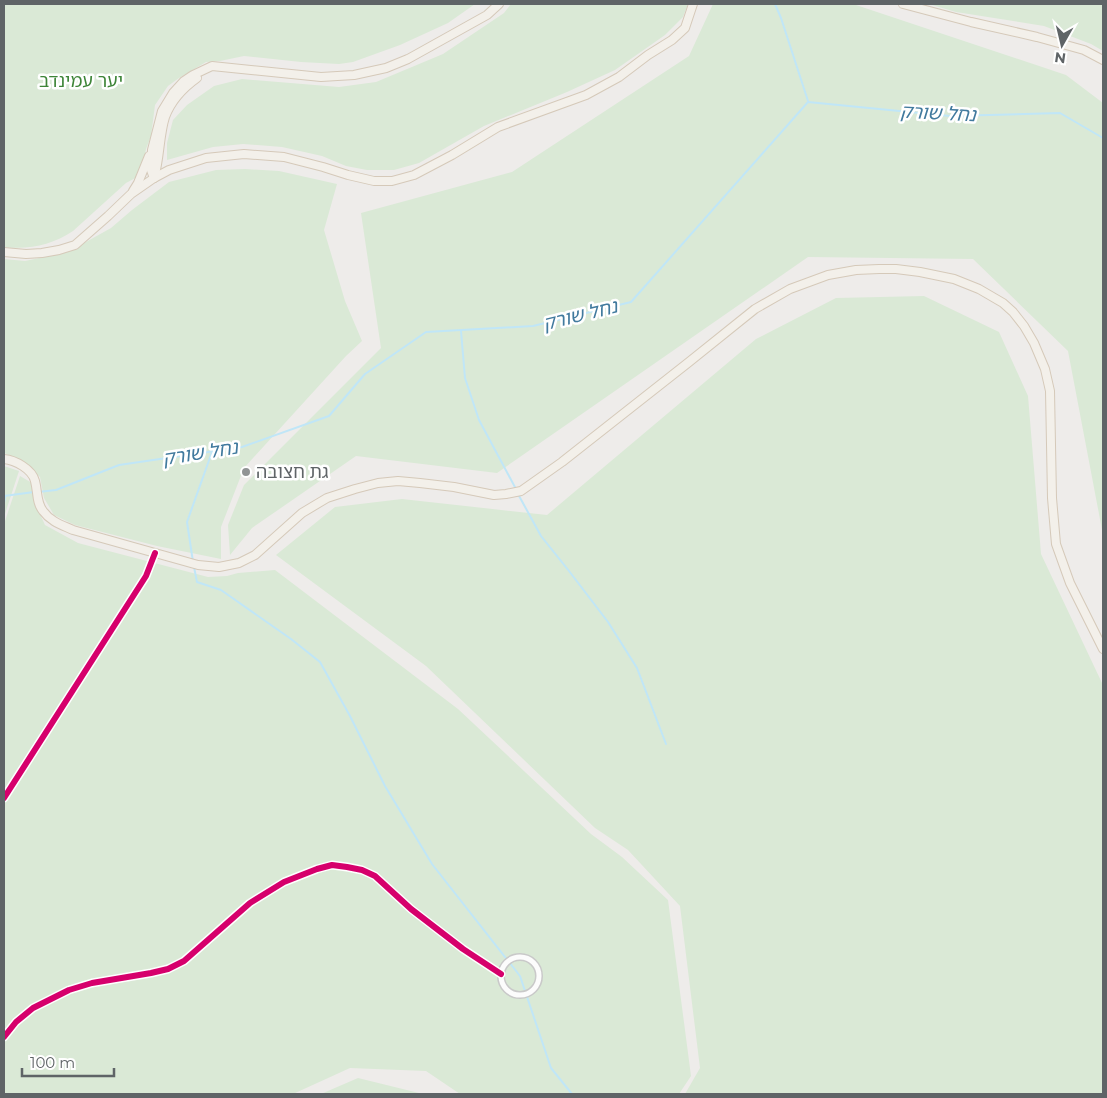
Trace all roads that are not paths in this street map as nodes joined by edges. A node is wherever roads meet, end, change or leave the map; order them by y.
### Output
1 (499, 4) edge
2 (693, 4) edge
3 (903, 4) edge
4 (1103, 60) edge
5 (212, 66) junction
6 (152, 150) junction
7 (154, 178) junction
8 (130, 194) junction
9 (4, 252) edge
10 (4, 459) edge
11 (155, 553) junction
12 (1103, 649) edge
13 (4, 798) edge
14 (501, 974) junction
15 (4, 1037) edge

1 - 5 main road
2 - 7 main road
3 - 4 main road
5 - 6 main road
5 - 7 main road
6 - 7 main road
6 - 8 main road
7 - 8 main road
8 - 9 main road
10 - 11 main road
11 - 12 main road
11 - 13 street
14 - 14 street
14 - 15 street

